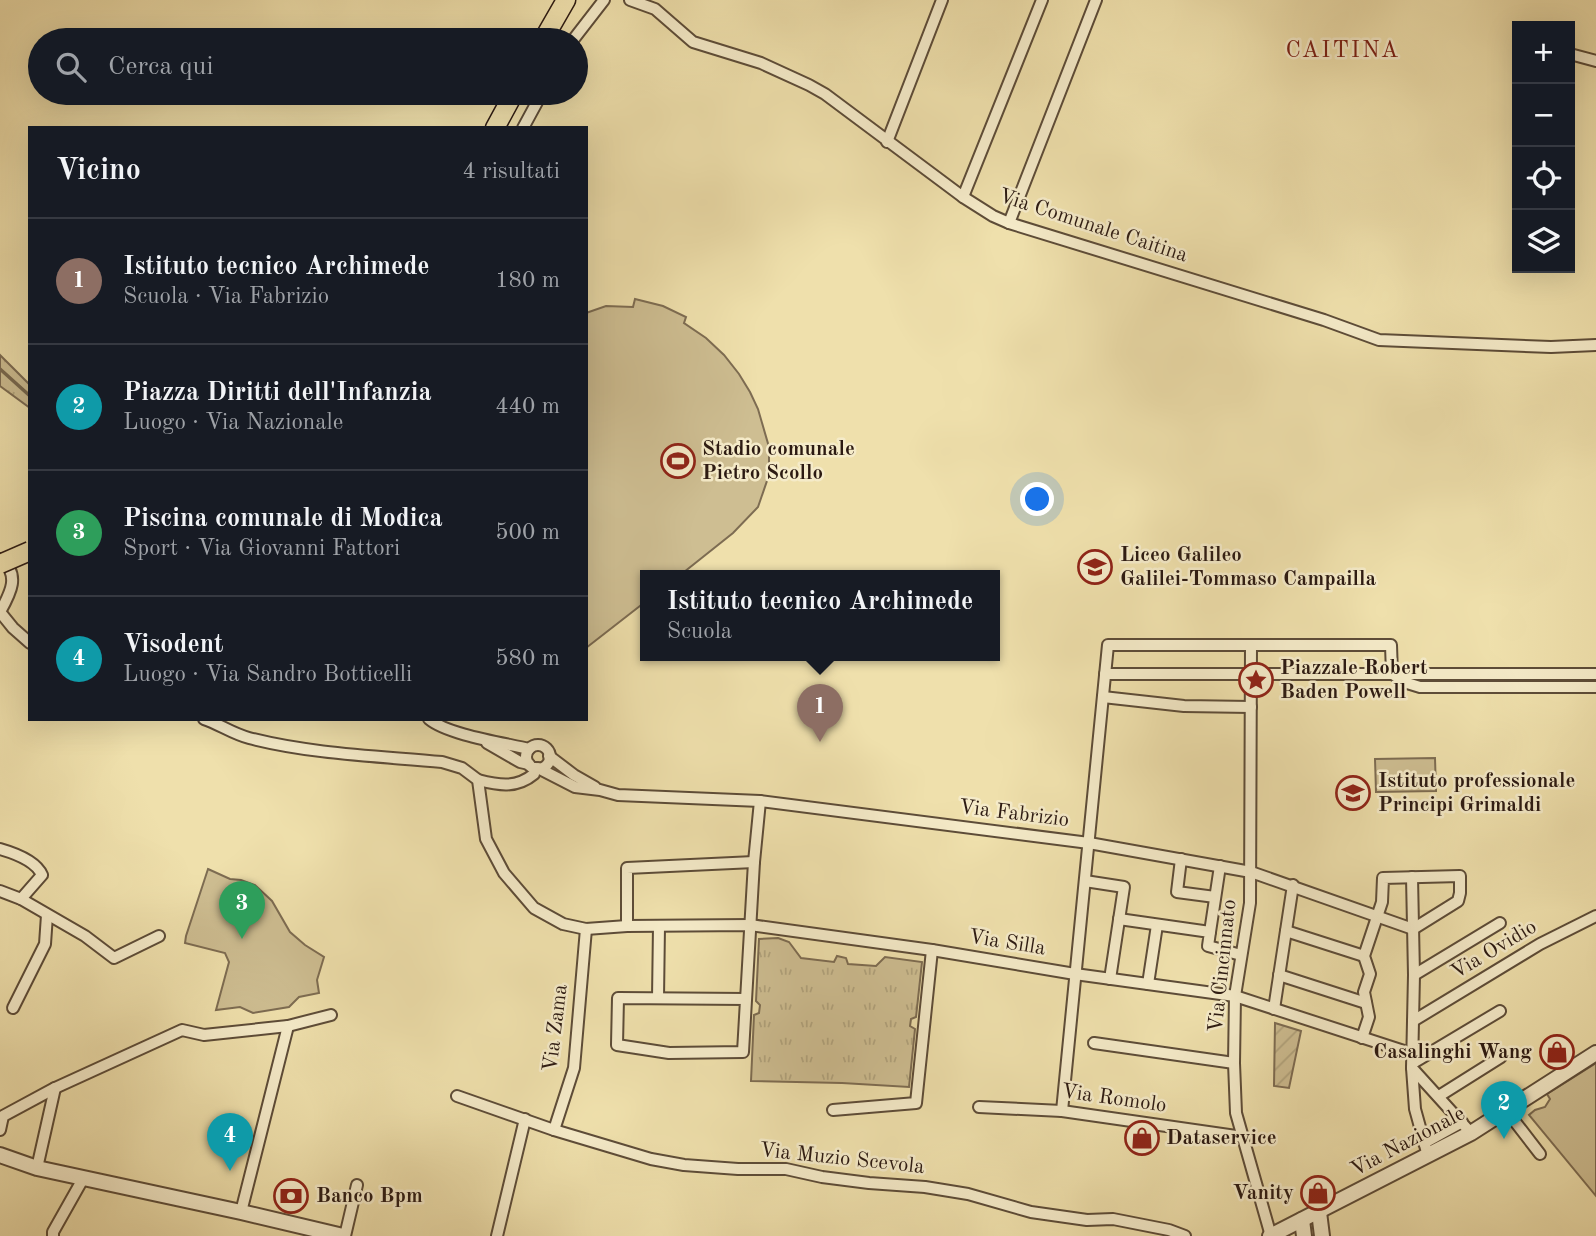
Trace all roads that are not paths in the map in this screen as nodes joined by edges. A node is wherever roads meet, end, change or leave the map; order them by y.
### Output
1 (566, 0) edge
2 (604, 0) edge
3 (630, 0) edge
4 (942, 0) edge
5 (1042, 0) edge
6 (1096, 0) edge
7 (551, 28) edge
8 (582, 28) edge
9 (1575, 55) edge
10 (1596, 61) edge
11 (504, 105) edge
12 (507, 105) edge
13 (536, 105) edge
14 (526, 124) edge
15 (486, 126) edge
16 (496, 126) edge
17 (887, 142) junction
18 (963, 197) junction
19 (1009, 223) junction
20 (1596, 345) edge
21 (28, 552) edge
22 (0, 558) edge
23 (0, 564) edge
24 (0, 612) edge
25 (28, 641) edge
26 (1251, 645) junction
27 (1105, 674) junction
28 (1251, 674) junction
29 (1392, 674) junction
30 (1596, 674) edge
31 (1596, 687) edge
32 (1103, 697) junction
33 (1251, 707) junction
34 (210, 721) edge
35 (432, 721) edge
36 (479, 737) junction
37 (529, 749) junction
38 (549, 756) junction
39 (534, 767) junction
40 (478, 780) junction
41 (600, 790) junction
42 (760, 801) junction
43 (1089, 843) junction
44 (0, 849) edge
45 (1181, 859) junction
46 (754, 862) junction
47 (1220, 866) junction
48 (1251, 872) junction
49 (1412, 877) junction
50 (1085, 881) junction
51 (1293, 886) junction
52 (0, 891) edge
53 (1215, 897) junction
54 (21, 899) junction
55 (47, 915) junction
56 (1377, 917) junction
57 (1119, 919) junction
58 (1594, 920) edge
59 (1500, 923) dead end
60 (750, 925) junction
61 (1157, 925) junction
62 (627, 926) junction
63 (659, 926) junction
64 (586, 929) junction
65 (1413, 929) junction
66 (1286, 931) junction
67 (1210, 932) junction
68 (159, 936) dead end
69 (932, 950) junction
70 (1241, 955) junction
71 (1364, 956) junction
72 (1075, 974) junction
73 (1279, 975) junction
74 (1414, 975) junction
75 (1110, 979) junction
76 (1148, 984) junction
77 (1235, 996) junction
78 (658, 998) junction
79 (746, 999) junction
80 (1366, 1003) junction
81 (13, 1008) dead end
82 (1273, 1009) junction
83 (1500, 1011) dead end
84 (331, 1014) dead end
85 (1413, 1020) junction
86 (288, 1026) junction
87 (1362, 1038) junction
88 (1094, 1043) dead end
89 (1596, 1053) edge
90 (1501, 1057) dead end
91 (1413, 1062) junction
92 (1234, 1063) junction
93 (55, 1087) junction
94 (457, 1096) dead end
95 (1439, 1096) junction
96 (978, 1107) dead end
97 (833, 1110) dead end
98 (1506, 1110) junction
99 (1062, 1111) junction
100 (524, 1119) junction
101 (1467, 1128) junction
102 (0, 1130) edge
103 (554, 1130) junction
104 (1243, 1136) junction
105 (1426, 1150) junction
106 (1541, 1154) dead end
107 (0, 1156) edge
108 (15, 1161) junction
109 (0, 1168) edge
110 (37, 1168) junction
111 (84, 1177) junction
112 (357, 1185) dead end
113 (241, 1212) junction
114 (1319, 1212) junction
115 (1303, 1220) junction
116 (53, 1234) edge
117 (344, 1236) edge
118 (497, 1236) edge
119 (1185, 1236) edge
120 (1270, 1236) edge
121 (1304, 1236) edge
122 (1322, 1236) edge

1 - 7 main road
2 - 8 street
3 - 17 street, Via Comunale Caitina
4 - 17 street
5 - 18 street
6 - 19 street
9 - 10 street
11 - 15 main road
12 - 16 main road
13 - 14 street
17 - 18 street, Via Comunale Caitina
18 - 19 street, Via Comunale Caitina
19 - 20 street, Via Comunale Caitina
21 - 23 main road, bridge
22 - 24 street
24 - 25 street
26 - 27 street
26 - 28 street, Via Cincinnato
26 - 29 street
27 - 28 street
27 - 32 street
28 - 29 street
28 - 33 street, Via Cincinnato
29 - 30 street
29 - 31 street
32 - 33 street
32 - 43 street
33 - 48 street, Via Cincinnato
34 - 40 street
35 - 36 street
36 - 37 street
36 - 39 street, Via Fabrizio
37 - 38 street
37 - 39 street
38 - 39 street
38 - 41 street
39 - 40 street
39 - 41 street, Via Fabrizio
40 - 64 street
41 - 42 street, Via Fabrizio
42 - 43 street, Via Fabrizio
42 - 46 street
43 - 45 street, Via Fabrizio
43 - 50 street
44 - 54 street
45 - 47 street, Via Fabrizio
45 - 53 street
46 - 60 street
46 - 62 street
47 - 48 street, Via Fabrizio
47 - 53 street
48 - 51 street, Via Fabrizio
48 - 70 street, Via Cincinnato
49 - 56 street
49 - 65 street
49 - 65 street
50 - 57 street
50 - 72 street
51 - 56 street, Via Fabrizio
51 - 66 street
52 - 54 street
53 - 67 street
54 - 55 street
55 - 68 street
55 - 81 street
56 - 65 street, Via Fabrizio
56 - 71 street
57 - 61 street
57 - 75 street
58 - 85 street, Via Ovidio
59 - 74 street
60 - 63 street, Via Silla
60 - 69 street, Via Silla
60 - 79 street
61 - 67 street
61 - 76 street
62 - 63 street, Via Silla
62 - 64 street, Via Silla
63 - 78 street
64 - 103 street, Via Zama
65 - 74 street
66 - 71 street
66 - 73 street
67 - 70 street
69 - 72 street, Via Silla
69 - 97 street
70 - 77 street, Via Cincinnato
71 - 80 street
72 - 75 street, Via Silla
72 - 99 street
73 - 80 street
73 - 82 street
74 - 85 street
75 - 76 street, Via Silla
76 - 77 street, Via Silla
77 - 82 street, Via Silla
77 - 92 street, Via Cincinnato
78 - 79 street
78 - 79 street
80 - 87 street
82 - 87 street, Via Silla
83 - 91 street
84 - 86 street
85 - 91 street
86 - 93 street
86 - 113 street
87 - 91 street, Via Silla
88 - 92 street
89 - 98 street, Via Nazionale
90 - 95 street
91 - 95 street
91 - 105 street
92 - 104 street, Via Cincinnato
93 - 102 street
93 - 110 street
94 - 100 street, Via Muzio Scevola
95 - 101 street
96 - 99 street, Via Romolo
98 - 101 street, Via Nazionale
98 - 106 street
99 - 104 street, Via Romolo
100 - 103 street, Via Muzio Scevola
100 - 118 street
101 - 105 street, Via Nazionale
103 - 119 street, Via Muzio Scevola
104 - 120 street, Via Cincinnato
105 - 114 street, Via Nazionale
107 - 108 street
108 - 109 street
108 - 110 street
110 - 111 street
111 - 113 street
111 - 116 street
112 - 117 street
113 - 117 street
114 - 115 street, Via Nazionale
114 - 122 street
115 - 120 street, Via Nazionale
115 - 121 street

